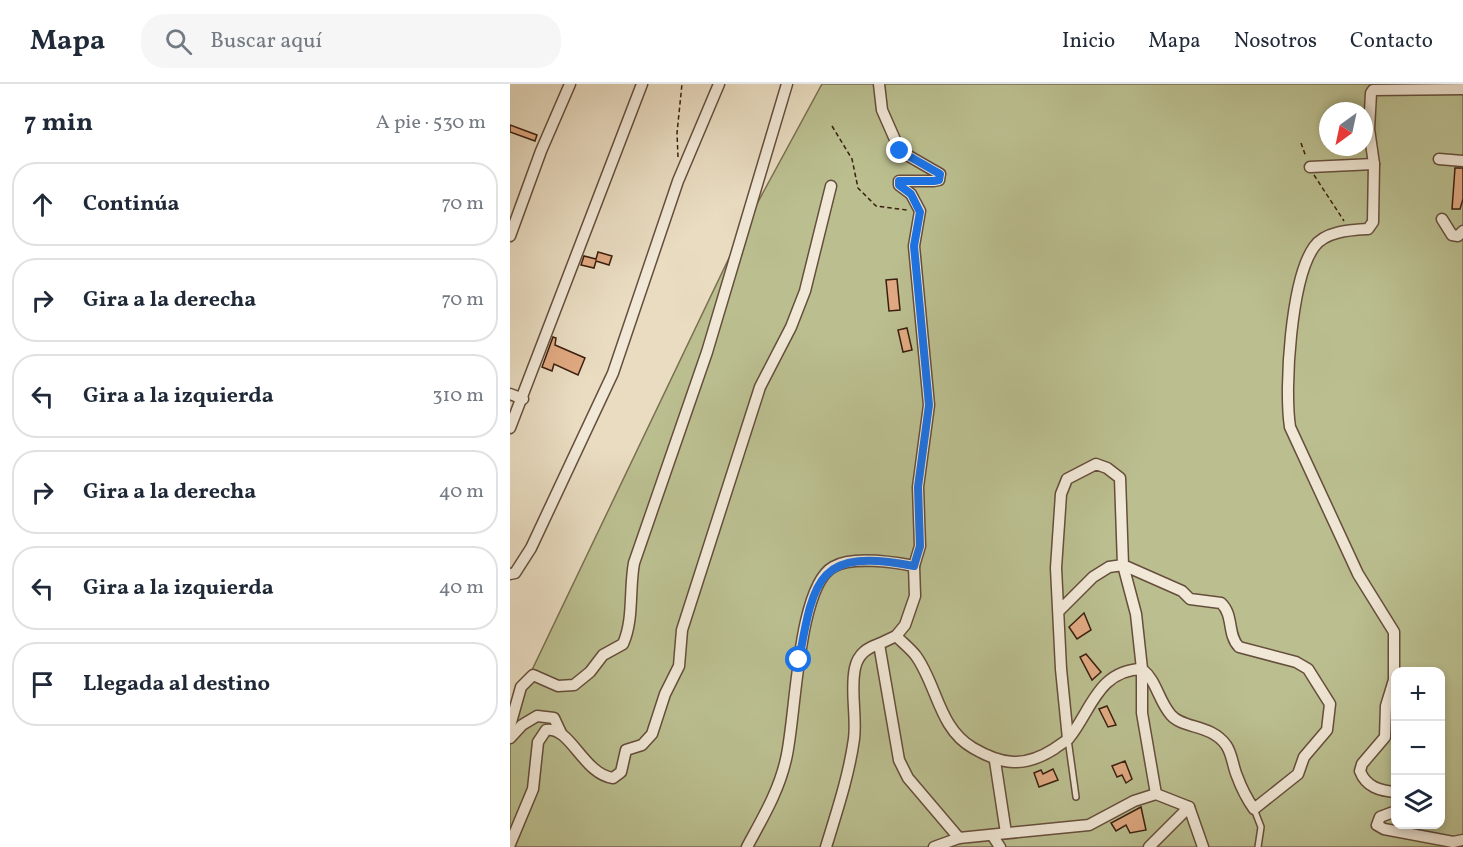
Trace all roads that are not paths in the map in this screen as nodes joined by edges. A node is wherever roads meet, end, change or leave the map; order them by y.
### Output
1 (570, 84) edge
2 (642, 84) edge
3 (719, 84) edge
4 (787, 84) edge
5 (879, 84) edge
6 (1373, 87) edge
7 (1463, 89) edge
8 (1439, 159) dead end
9 (1463, 161) edge
10 (1374, 164) junction
11 (1310, 167) road end
12 (831, 186) dead end
13 (1442, 219) dead end
14 (1463, 231) edge
15 (510, 236) edge
16 (510, 394) edge
17 (523, 399) junction
18 (510, 428) edge
19 (1123, 565) junction
20 (914, 566) junction
21 (510, 574) edge
22 (1059, 611) junction
23 (896, 636) junction
24 (879, 644) junction
25 (1142, 669) junction
26 (510, 726) edge
27 (561, 734) junction
28 (510, 738) edge
29 (1068, 739) junction
30 (995, 761) junction
31 (1391, 792) edge
32 (1156, 795) junction
33 (1076, 797) dead end
34 (1189, 807) junction
35 (1254, 809) junction
36 (1391, 813) edge
37 (1006, 833) junction
38 (992, 835) junction
39 (959, 838) junction
40 (1463, 840) edge
41 (510, 844) edge
42 (747, 847) edge
43 (826, 847) edge
44 (934, 847) edge
45 (1000, 847) edge
46 (1149, 847) edge
47 (1203, 847) edge
48 (1258, 847) edge

1 - 15 street
2 - 17 street
3 - 21 street
4 - 26 street
5 - 20 street
6 - 7 street
6 - 10 street
8 - 9 street
10 - 11 street
10 - 31 street
12 - 27 street
13 - 14 street
16 - 17 street
17 - 18 street
19 - 22 street
19 - 22 street
19 - 25 street
19 - 35 street
20 - 23 street
20 - 42 street
22 - 29 street
23 - 24 street
23 - 30 street
24 - 39 street
24 - 43 street
25 - 29 street
25 - 32 street
25 - 35 street
27 - 28 street
27 - 41 street
29 - 30 street
29 - 33 lane
30 - 37 street
32 - 34 street
32 - 37 street
34 - 46 street
34 - 47 street
35 - 48 lane
36 - 40 street
37 - 38 street
38 - 39 street
38 - 45 street
39 - 44 street

